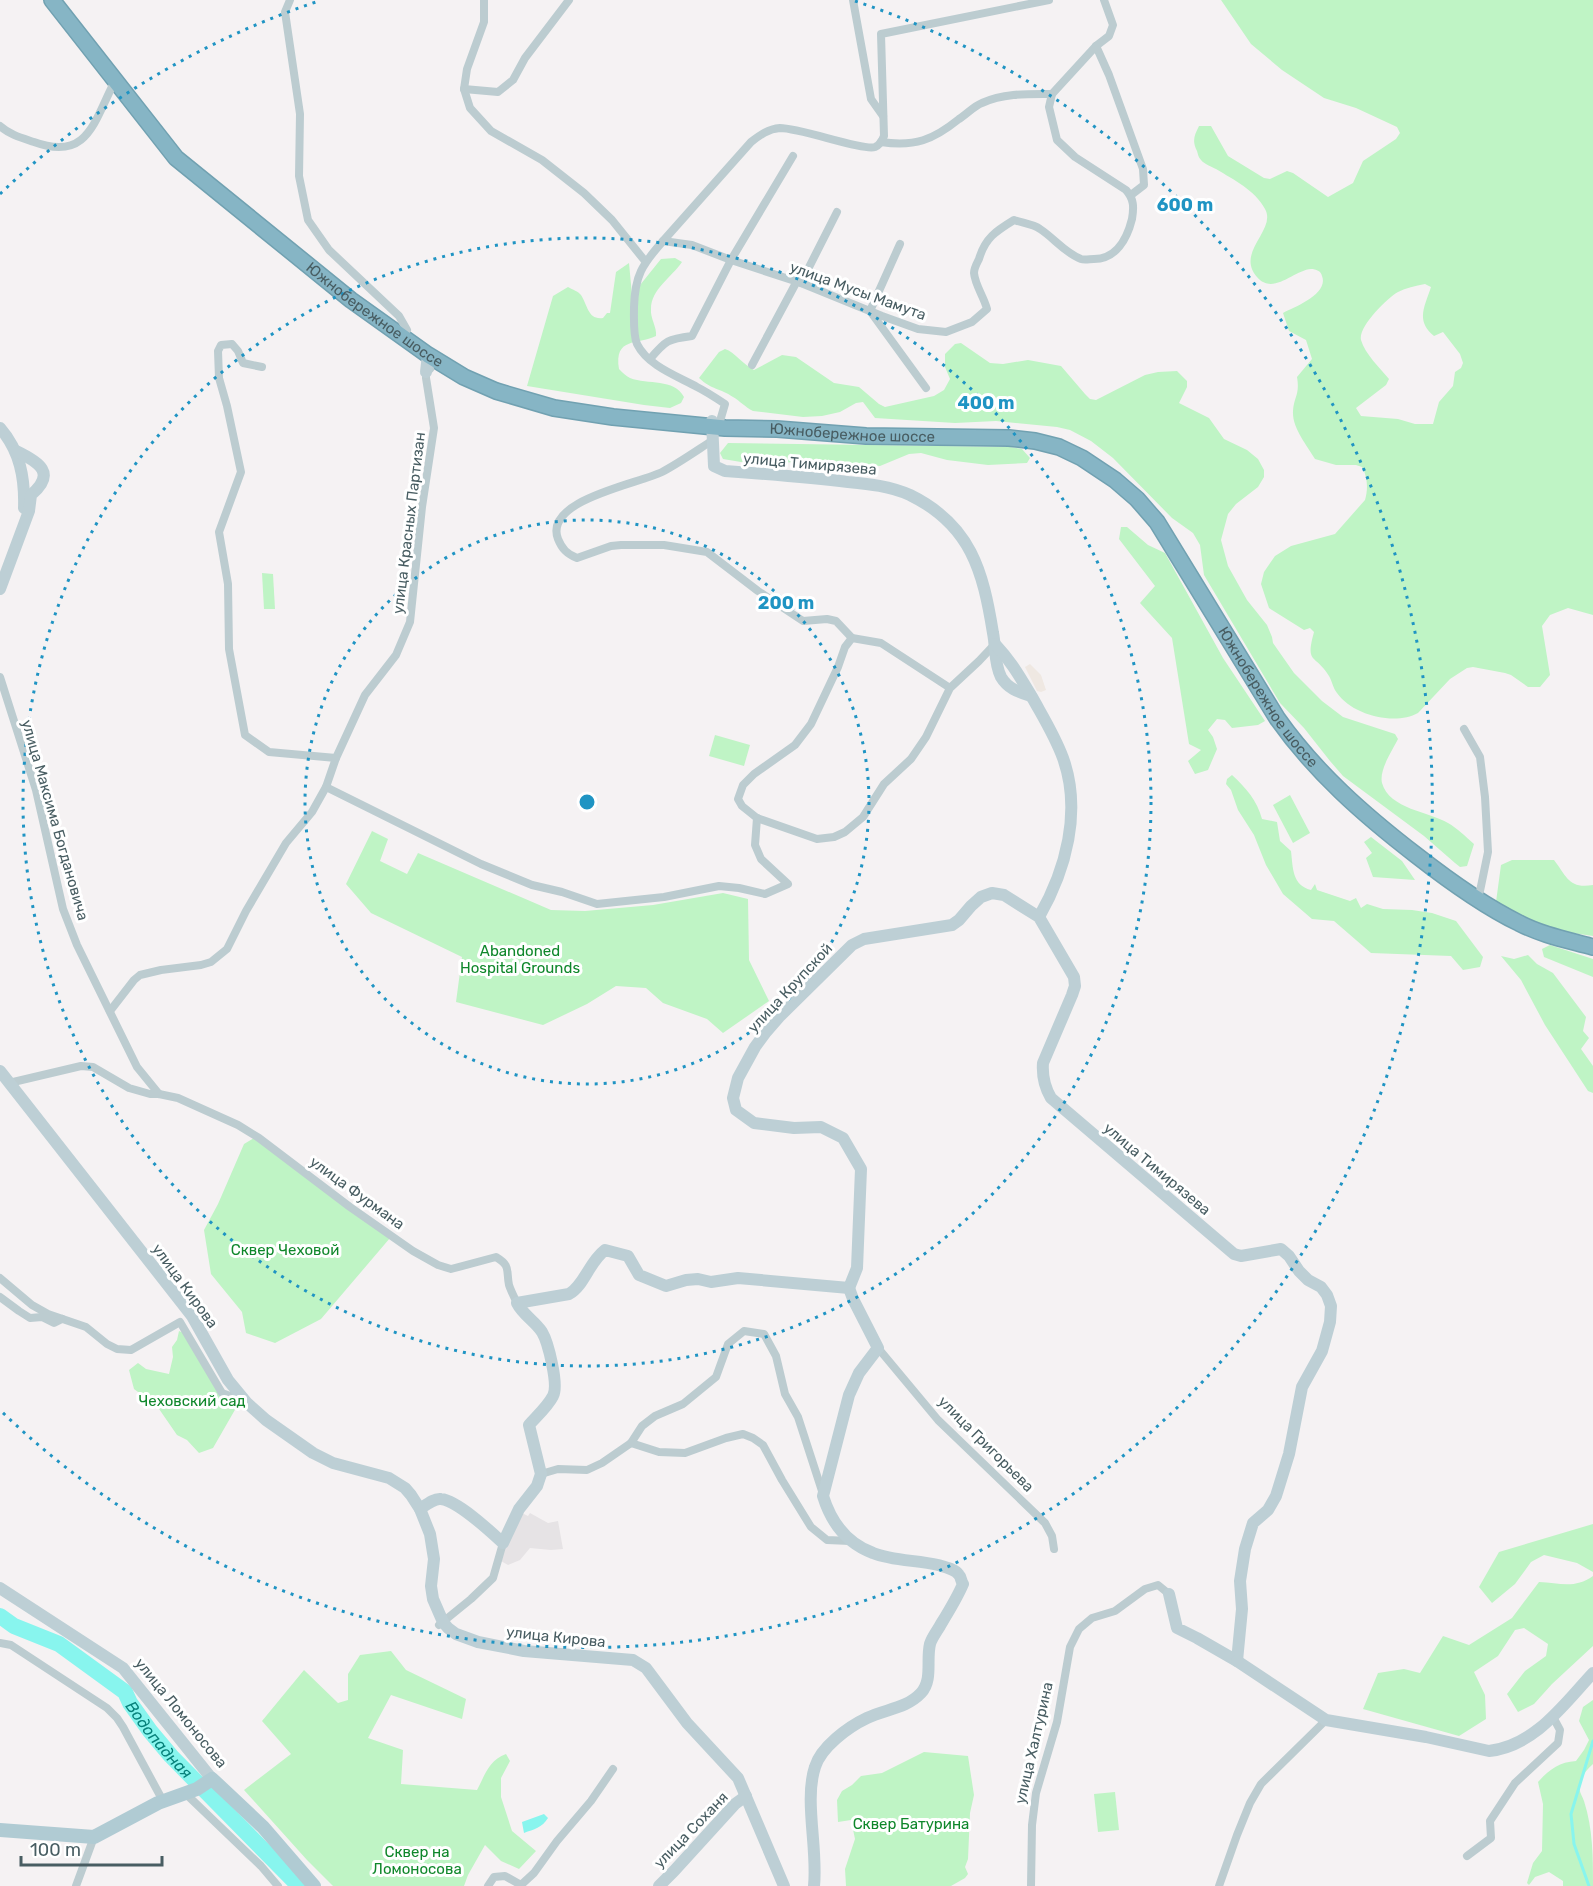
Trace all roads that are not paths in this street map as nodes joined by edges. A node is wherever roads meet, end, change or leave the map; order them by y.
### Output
1 (52, 0) edge
2 (60, 0) edge
3 (290, 0) edge
4 (484, 0) edge
5 (569, 0) edge
6 (853, 0) edge
7 (1048, 0) edge
8 (1104, 0) edge
9 (1096, 46) junction
10 (115, 81) junction
11 (464, 89) junction
12 (1052, 94) junction
13 (883, 117) junction
14 (0, 126) edge
15 (881, 142) junction
16 (793, 156) dead end
17 (1131, 195) junction
18 (837, 212) dead end
19 (663, 241) junction
20 (900, 244) dead end
21 (731, 260) junction
22 (645, 261) junction
23 (799, 282) junction
24 (870, 311) junction
25 (407, 330) junction
26 (650, 359) junction
27 (752, 365) dead end
28 (262, 367) dead end
29 (429, 367) junction
30 (926, 388) dead end
31 (714, 427) junction
32 (0, 428) edge
33 (16, 451) junction
34 (28, 495) junction
35 (0, 573) edge
36 (0, 589) edge
37 (852, 638) junction
38 (995, 644) junction
39 (979, 661) junction
40 (996, 665) junction
41 (0, 677) edge
42 (950, 688) junction
43 (1031, 696) junction
44 (1464, 729) dead end
45 (336, 758) junction
46 (326, 787) junction
47 (757, 818) junction
48 (1480, 891) junction
49 (1039, 917) junction
50 (1593, 939) edge
51 (1593, 947) edge
52 (110, 1011) junction
53 (0, 1071) edge
54 (9, 1083) junction
55 (159, 1094) junction
56 (0, 1278) edge
57 (849, 1288) junction
58 (0, 1297) edge
59 (517, 1303) junction
60 (63, 1319) junction
61 (878, 1348) junction
62 (234, 1394) junction
63 (631, 1443) junction
64 (541, 1474) junction
65 (823, 1496) junction
66 (420, 1509) junction
67 (850, 1541) junction
68 (503, 1542) junction
69 (1054, 1549) dead end
70 (0, 1588) edge
71 (1169, 1594) joint
72 (440, 1624) junction
73 (0, 1643) edge
74 (1237, 1661) junction
75 (1593, 1673) edge
76 (1553, 1717) junction
77 (1326, 1720) junction
78 (613, 1769) dead end
79 (212, 1779) junction
80 (191, 1791) junction
81 (746, 1796) junction
82 (163, 1801) junction
83 (0, 1830) edge
84 (94, 1837) junction
85 (1467, 1856) dead end
86 (76, 1886) edge
87 (278, 1886) edge
88 (314, 1886) edge
89 (488, 1886) edge
90 (658, 1886) edge
91 (784, 1886) edge
92 (814, 1886) edge
93 (1031, 1886) edge
94 (1219, 1886) edge

1 - 10 highway, Южнобережное шоссе
2 - 25 highway, Южнобережное шоссе
3 - 25 street
4 - 11 street
5 - 11 street
6 - 13 street
7 - 13 street
8 - 9 street
9 - 12 street
9 - 17 street
10 - 14 street
10 - 29 highway, Южнобережное шоссе
11 - 22 street
12 - 15 street
12 - 17 street
13 - 15 street
15 - 19 street
16 - 21 street
17 - 24 street, улица Мусы Мамута
18 - 23 street
19 - 21 street, улица Мусы Мамута
19 - 22 street
20 - 24 street
21 - 23 street, улица Мусы Мамута
21 - 26 street
22 - 26 street
23 - 24 street, улица Мусы Мамута
23 - 27 street
24 - 30 street
25 - 31 highway, Южнобережное шоссе
26 - 31 street
28 - 45 street
29 - 31 highway, Южнобережное шоссе
29 - 45 street, улица Красных Партизан
31 - 37 street
31 - 38 street, улица Тимирязева
31 - 48 highway, Южнобережное шоссе
31 - 51 highway, Южнобережное шоссе
32 - 33 street
33 - 34 street
33 - 34 street
34 - 35 street
34 - 36 street
37 - 42 street
37 - 47 street
38 - 39 street
38 - 40 street, улица Тимирязева
38 - 43 street
39 - 40 street
39 - 42 street
40 - 43 street
41 - 52 street, улица Максима Богдановича
42 - 47 street
43 - 49 street
44 - 48 street
45 - 46 street, улица Красных Партизан
46 - 47 street
46 - 52 street, улица Красных Партизан
48 - 50 highway, Южнобережное шоссе
49 - 57 street, улица Крупской
49 - 74 street, улица Тимирязева
52 - 55 street, улица Максима Богдановича
53 - 54 street, улица Кирова
54 - 55 street
54 - 62 street, улица Кирова
55 - 59 street, улица Фурмана
56 - 60 street
57 - 59 street
57 - 61 street, улица Григорьева
58 - 60 street
59 - 64 street
60 - 62 street
61 - 65 street
61 - 69 street, улица Григорьева
62 - 66 street, улица Кирова
63 - 64 street
63 - 65 street
63 - 67 street
64 - 68 street
65 - 67 street
66 - 68 street
66 - 72 street, улица Кирова
67 - 92 street
68 - 72 street
70 - 79 street, улица Ломоносова
71 - 74 street, улица Халтурина
71 - 93 street, улица Халтурина
72 - 81 street, улица Кирова
73 - 82 street
74 - 77 street
75 - 76 street
76 - 77 street
76 - 85 street
77 - 94 street
78 - 89 street
79 - 80 main road
79 - 88 main road, улица Ломоносова
80 - 82 main road
80 - 87 street
81 - 90 street, улица Соханя
81 - 91 street, улица Кирова
82 - 84 main road
83 - 84 main road
84 - 86 street

